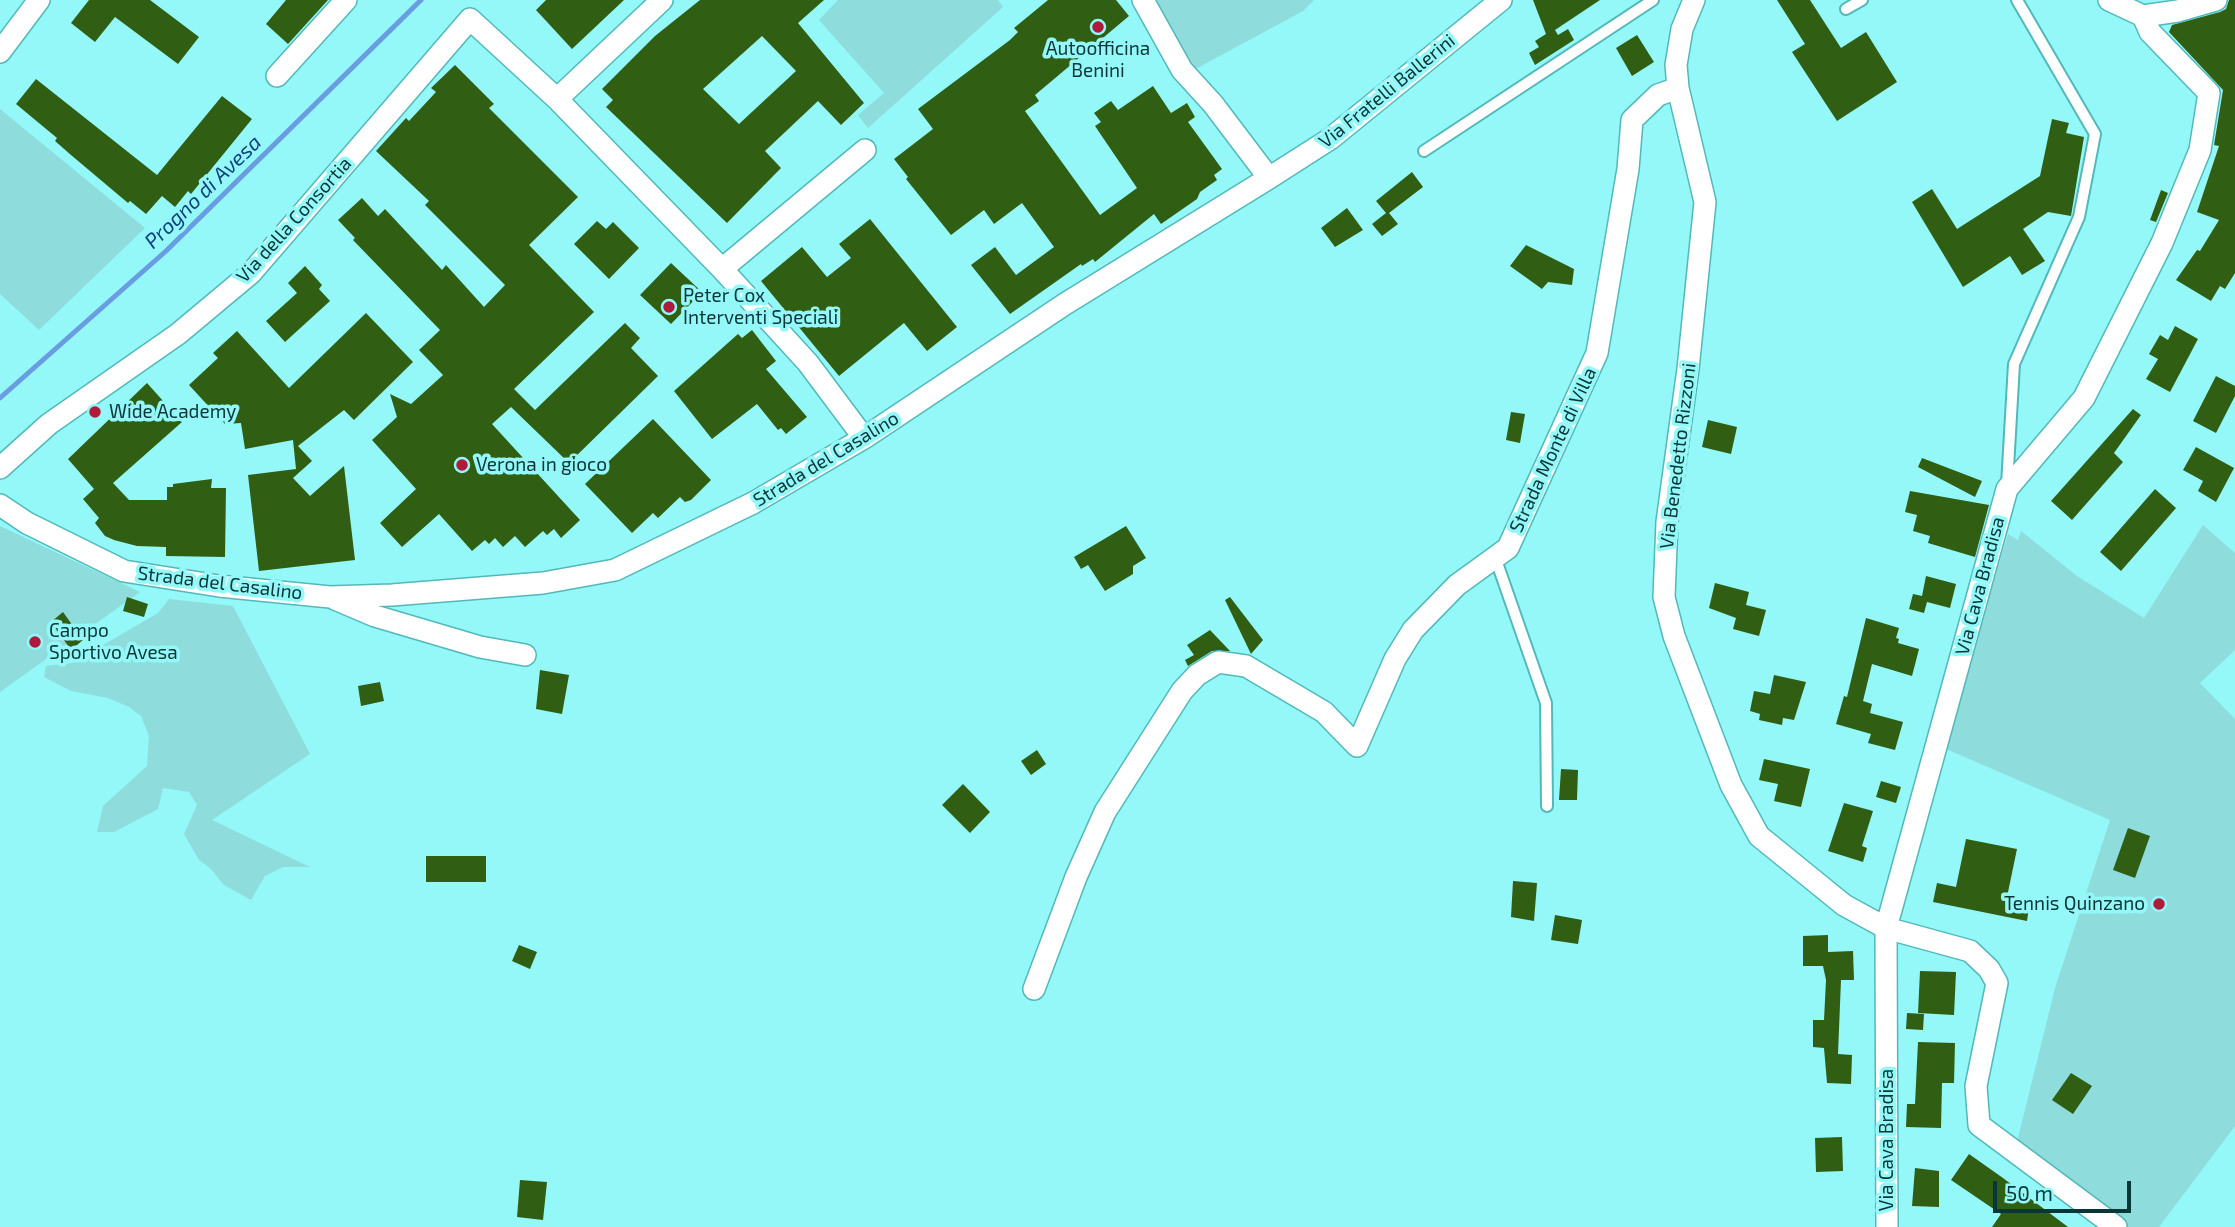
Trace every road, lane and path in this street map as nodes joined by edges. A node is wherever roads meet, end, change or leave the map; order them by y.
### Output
1 (39, 0) edge
2 (346, 0) edge
3 (662, 0) edge
4 (1501, 0) edge
5 (1653, 0) edge
6 (1694, 0) edge
7 (1862, 0) edge
8 (2017, 0) edge
9 (2109, 0) edge
10 (2216, 0) edge
11 (1144, 2) edge
12 (1846, 9) dead end
13 (2144, 16) junction
14 (0, 52) edge
15 (277, 76) dead end
16 (1678, 88) junction
17 (557, 99) junction
18 (865, 150) dead end
19 (1424, 150) dead end
20 (1269, 178) junction
21 (722, 270) junction
22 (864, 438) junction
23 (0, 468) edge
24 (2007, 489) junction
25 (0, 505) edge
26 (1495, 557) junction
27 (330, 597) junction
28 (525, 656) dead end
29 (1547, 806) dead end
30 (1886, 928) junction
31 (1034, 989) dead end
32 (1887, 1227) edge
33 (2116, 1227) edge

1 - 14 street
2 - 15 street
3 - 17 street
4 - 20 street, Via Fratelli Ballerini
5 - 19 lane
6 - 16 street
7 - 12 lane
8 - 24 lane
9 - 13 street
10 - 13 street
11 - 20 street
13 - 24 street, Via Cava Bradisa
16 - 26 street, Strada Monte di Villa
16 - 30 street, Via Benedetto Rizzoni
17 - 21 street, Via della Consortia
17 - 23 street, Via della Consortia
18 - 21 street
20 - 22 street, Strada del Casalino
21 - 22 street, Via della Consortia
22 - 27 street, Strada del Casalino
24 - 30 street, Via Cava Bradisa
25 - 27 street, Strada del Casalino
26 - 29 lane
26 - 31 street, Strada Monte di Villa
27 - 28 street, Strada del Casalino
30 - 32 street, Via Cava Bradisa
30 - 33 street, Via Benedetto Rizzoni

